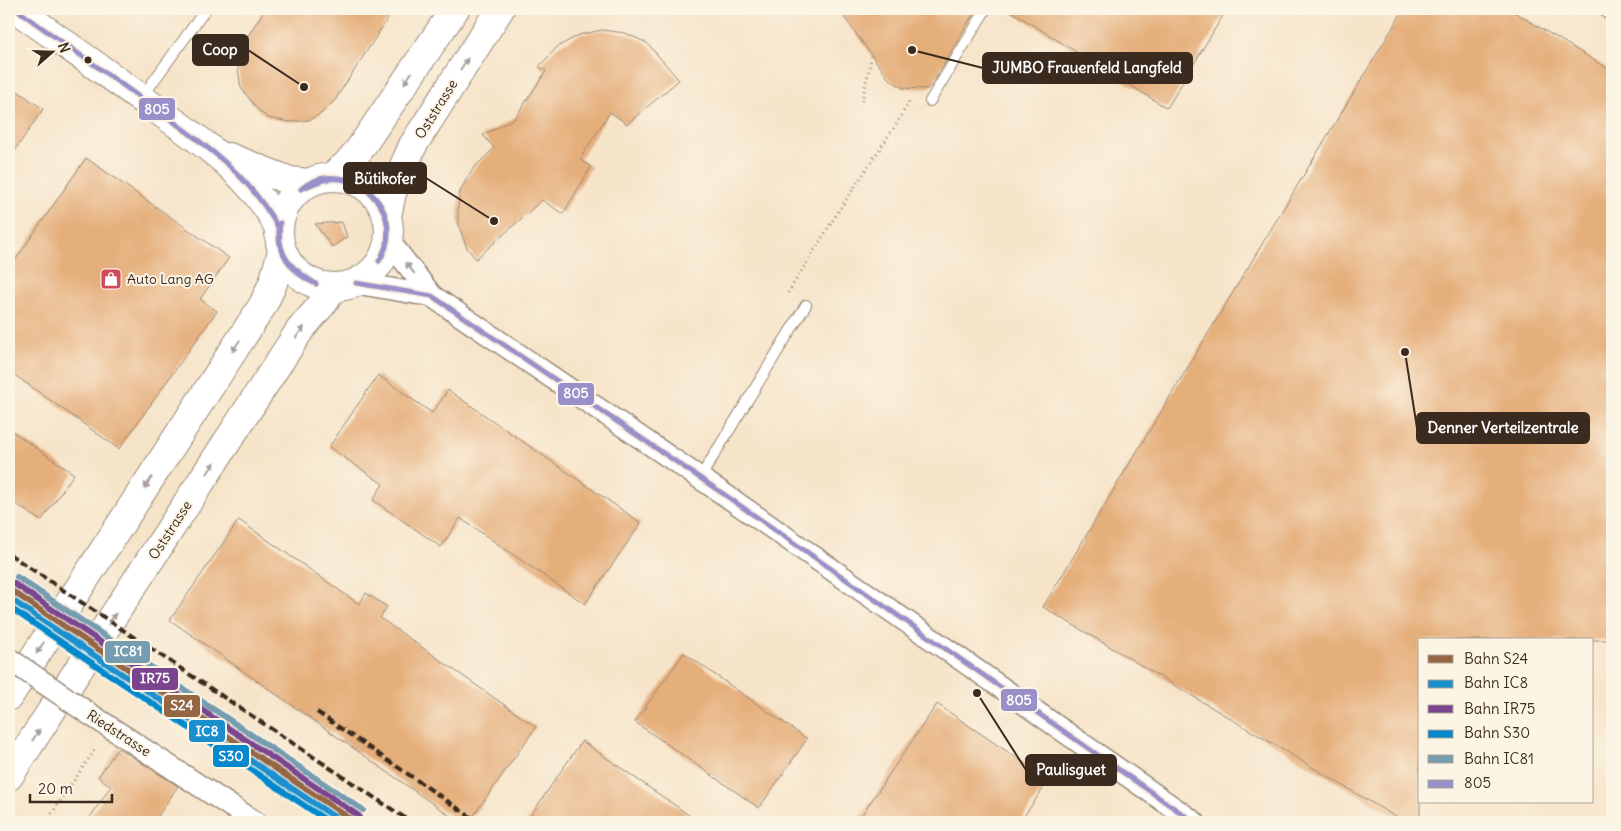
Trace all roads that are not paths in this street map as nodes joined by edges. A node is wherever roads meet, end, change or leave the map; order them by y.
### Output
1 (16, 9) edge
2 (206, 9) edge
3 (455, 9) edge
4 (500, 9) edge
5 (986, 9) edge
6 (142, 98) junction
7 (930, 101) dead end
8 (214, 150) junction
9 (320, 180) junction
10 (387, 228) junction
11 (281, 240) junction
12 (345, 285) junction
13 (432, 296) junction
14 (806, 305) dead end
15 (700, 478) junction
16 (9, 659) edge
17 (9, 696) edge
18 (9, 776) edge
19 (255, 822) edge
20 (1194, 822) edge

1 - 6 main road
2 - 6 lane
3 -> 9 main road
10 -> 4 main road, Oststrasse
5 - 7 lane
6 - 8 main road
8 - 9 main road
8 - 11 main road
9 - 10 main road
9 - 11 main road
10 - 12 main road
13 -> 10 street
11 - 12 main road
11 -> 17 main road
12 - 13 street
18 -> 12 main road, Oststrasse
13 - 15 street
14 - 15 lane
15 - 20 street
16 - 19 street, Riedstrasse, bridge

